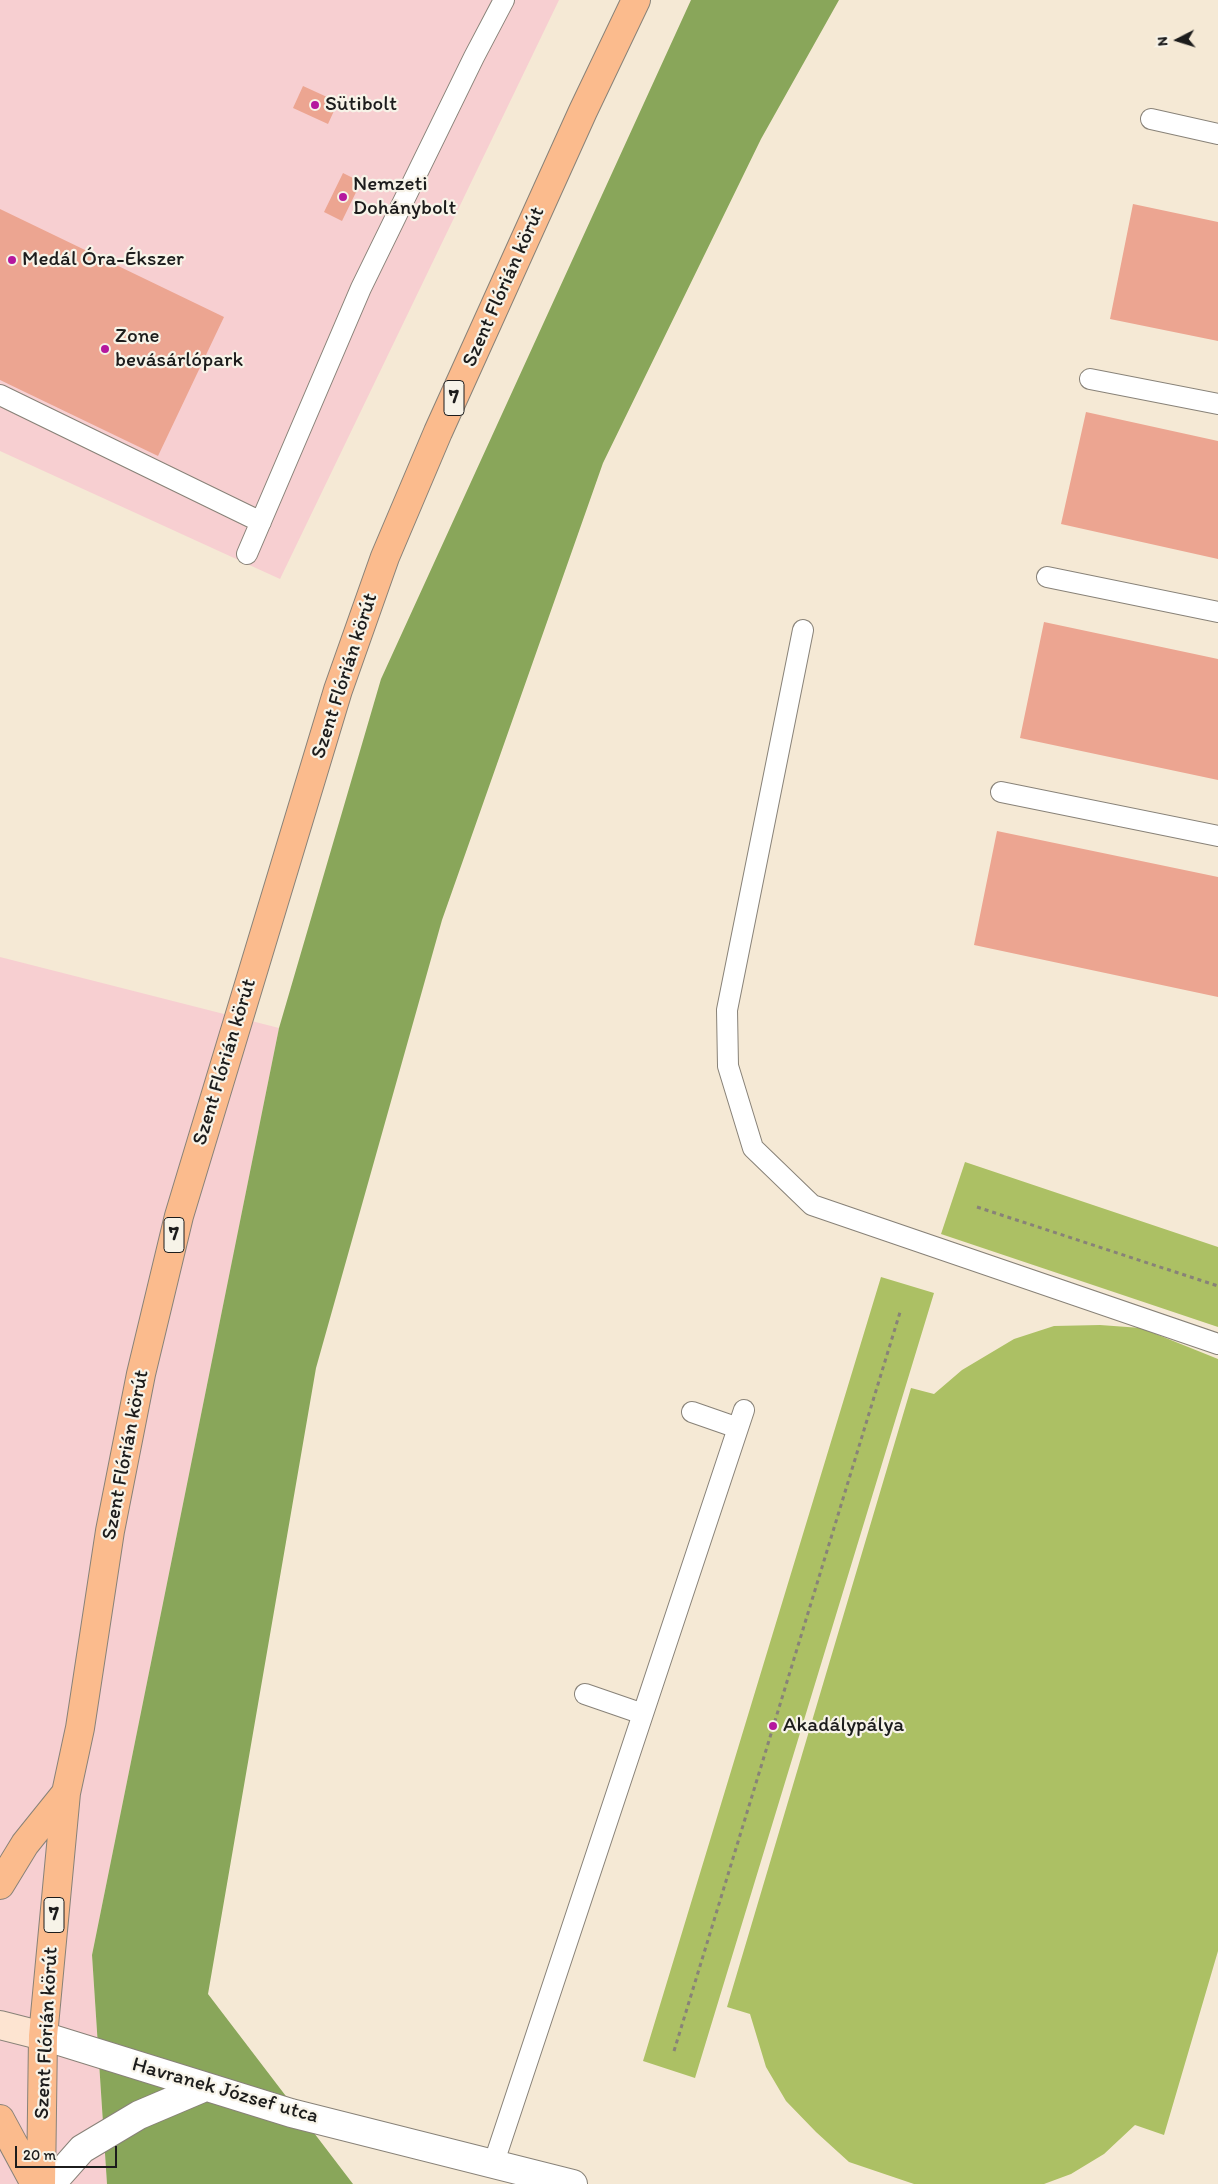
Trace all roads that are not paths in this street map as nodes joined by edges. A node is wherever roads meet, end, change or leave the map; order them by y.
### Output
1 (504, 0) edge
2 (636, 0) edge
3 (1151, 120) dead end
4 (1218, 134) edge
5 (1090, 379) dead end
6 (0, 395) edge
7 (1218, 404) edge
8 (261, 522) junction
9 (247, 554) dead end
10 (1047, 577) dead end
11 (1218, 612) edge
12 (803, 630) dead end
13 (1001, 792) dead end
14 (1218, 836) edge
15 (1218, 1344) edge
16 (692, 1412) dead end
17 (584, 1694) dead end
18 (643, 1714) junction
19 (66, 1793) junction
20 (0, 1885) edge
21 (0, 2025) edge
22 (43, 2036) junction
23 (205, 2087) junction
24 (0, 2119) edge
25 (493, 2165) junction
26 (35, 2184) edge
27 (41, 2184) edge
28 (50, 2184) edge
29 (573, 2184) edge

1 - 8 lane
2 - 19 main road, Szent Flórián körút / 7
3 - 4 lane
5 - 7 lane
6 - 8 lane
8 - 9 lane
10 - 11 lane
12 - 15 lane
13 - 14 lane
16 - 18 lane
17 - 18 lane
18 - 25 lane
19 - 20 main road
19 - 22 main road, Szent Flórián körút / 7
21 - 22 main road
22 - 23 street, Havranek József utca
22 - 27 main road, Szent Flórián körút / 7
23 - 25 street, Havranek József utca
23 - 28 street
24 - 26 main road
25 - 29 street, Havranek József utca

